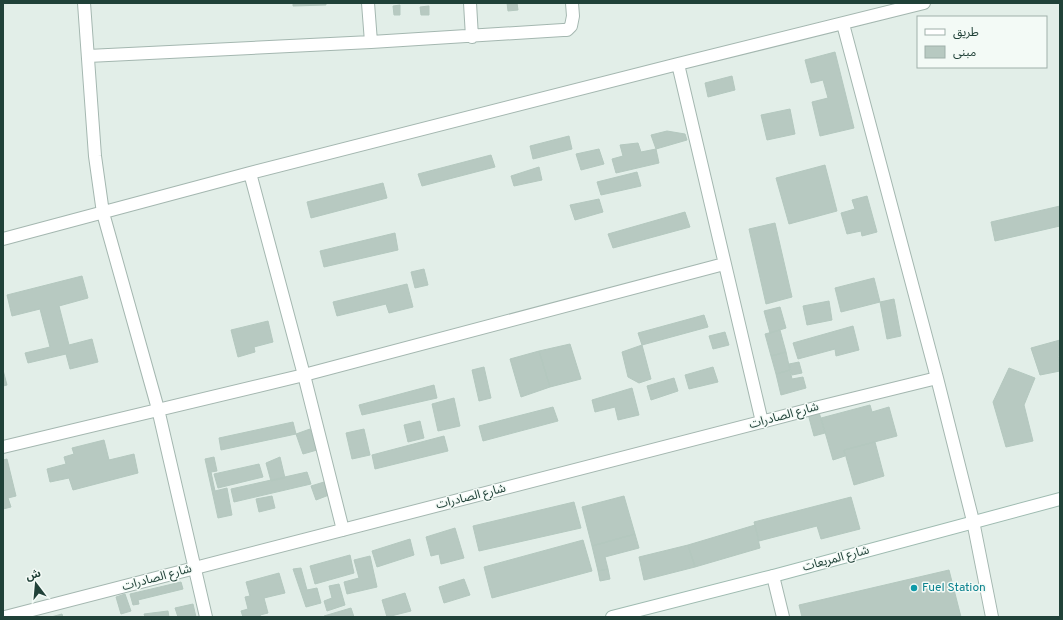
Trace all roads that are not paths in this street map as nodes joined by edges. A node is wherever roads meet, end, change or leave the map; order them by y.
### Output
1 (84, 3) edge
2 (368, 3) edge
3 (470, 3) edge
4 (572, 3) edge
5 (924, 3) edge
6 (843, 24) junction
7 (472, 37) junction
8 (371, 42) junction
9 (88, 56) junction
10 (678, 64) junction
11 (250, 173) junction
12 (103, 213) junction
13 (3, 239) edge
14 (724, 264) junction
15 (304, 375) junction
16 (936, 378) junction
17 (158, 409) junction
18 (762, 422) junction
19 (3, 447) edge
20 (1060, 499) edge
21 (972, 521) junction
22 (343, 530) junction
23 (195, 568) junction
24 (773, 576) junction
25 (5, 617) edge
26 (206, 617) edge
27 (615, 617) edge
28 (783, 617) edge
29 (992, 617) edge

1 - 9 street
2 - 8 street
3 - 7 street
4 - 7 street
5 - 6 street
6 - 10 street
6 - 16 street
7 - 8 street
8 - 9 street
9 - 12 street
10 - 11 street
10 - 14 street
11 - 12 street
11 - 15 street
12 - 13 street
12 - 17 street
14 - 15 street
14 - 18 street
15 - 17 street
15 - 22 street
16 - 18 street, شارع الصادرات
16 - 21 street
17 - 19 street
17 - 23 street
18 - 22 street, شارع الصادرات
20 - 21 street, شارع المربعات
21 - 24 street, شارع المربعات
21 - 29 street
22 - 23 street, شارع الصادرات
23 - 25 street, شارع الصادرات
23 - 26 street
24 - 27 street, شارع المربعات
24 - 28 street

